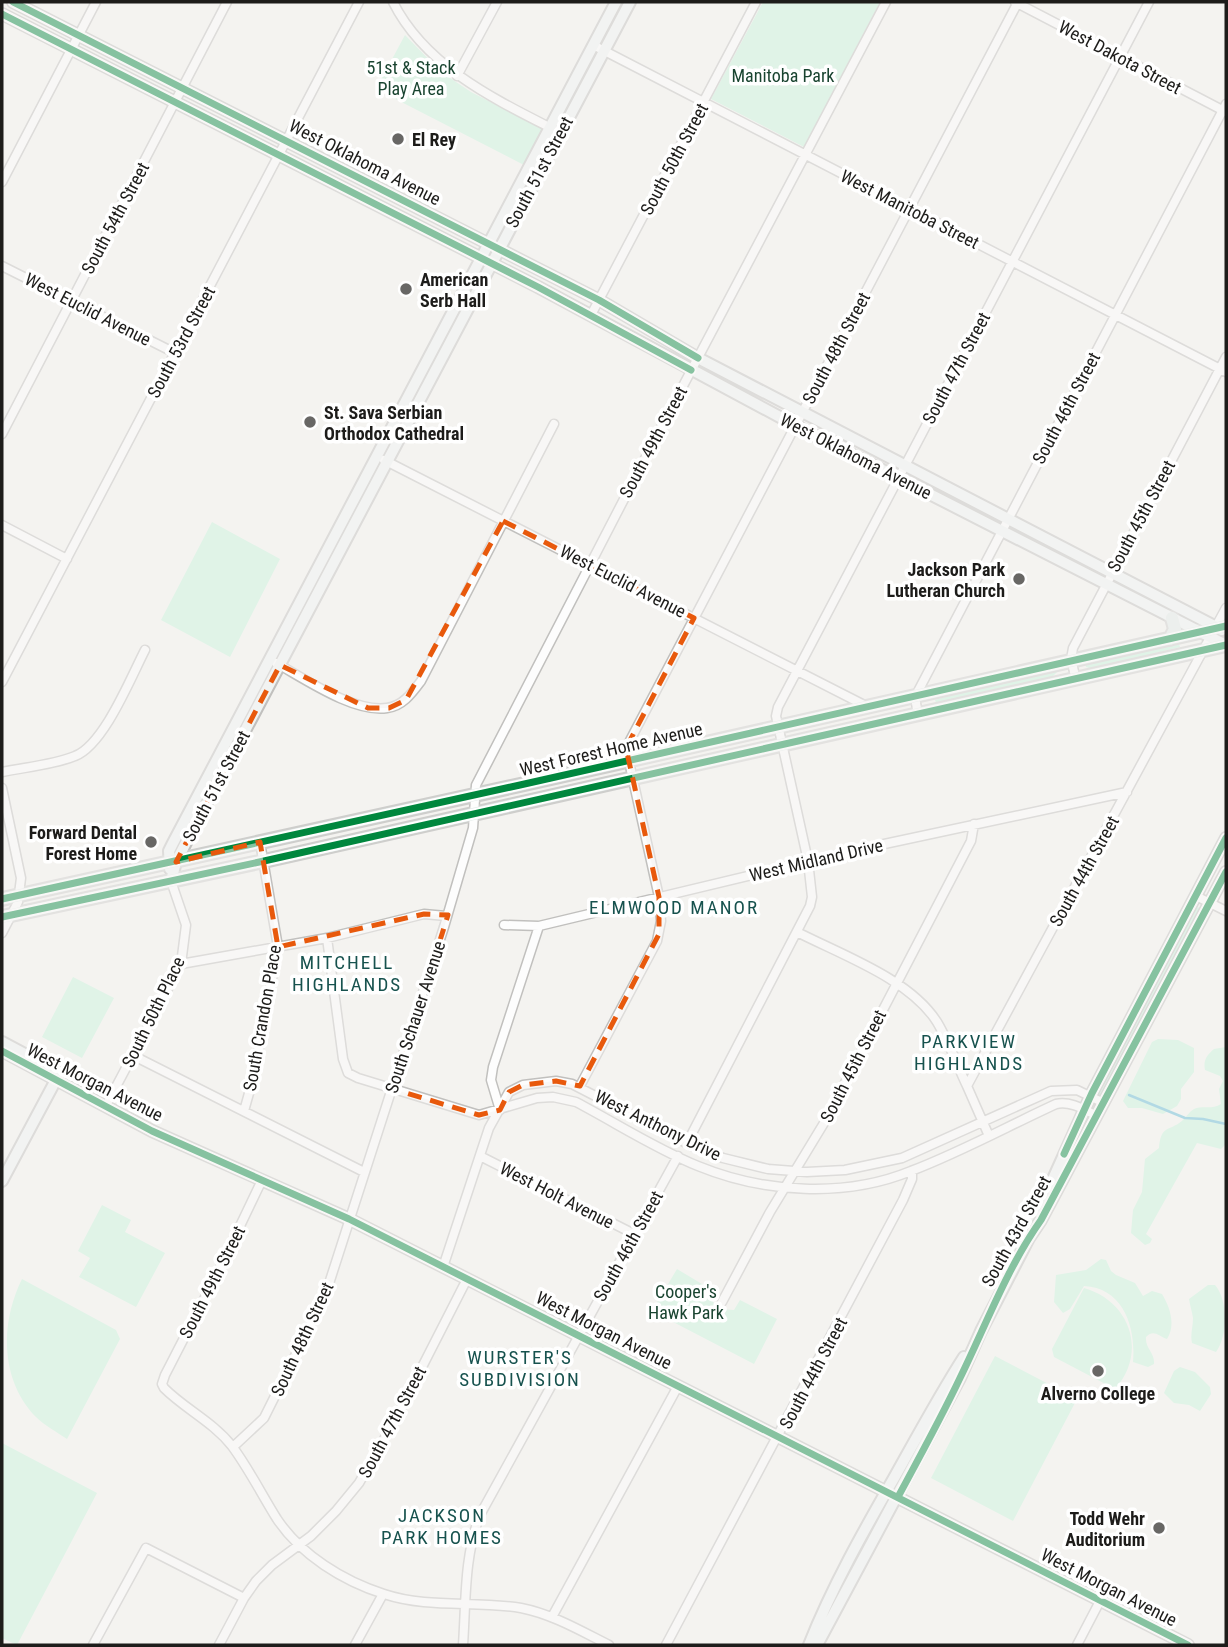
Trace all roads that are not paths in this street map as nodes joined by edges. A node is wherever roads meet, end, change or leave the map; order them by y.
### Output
1 (13, 2) edge
2 (96, 2) edge
3 (226, 2) edge
4 (359, 2) edge
5 (393, 2) edge
6 (497, 2) edge
7 (616, 2) edge
8 (630, 2) edge
9 (756, 2) edge
10 (886, 2) edge
11 (1016, 2) edge
12 (1149, 2) edge
13 (2, 14) edge
14 (79, 35) junction
15 (593, 45) junction
16 (71, 49) junction
17 (604, 51) junction
18 (1120, 58) junction
19 (457, 76) junction
20 (183, 88) junction
21 (175, 102) junction
22 (704, 102) junction
23 (1225, 108) edge
24 (550, 127) junction
25 (561, 133) junction
26 (286, 140) junction
27 (279, 155) junction
28 (805, 155) junction
29 (2, 182) edge
30 (909, 208) junction
31 (494, 246) junction
32 (486, 261) junction
33 (1012, 262) junction
34 (2, 266) edge
35 (538, 287) junction
36 (583, 292) junction
37 (599, 300) junction
38 (71, 301) junction
39 (1115, 315) junction
40 (591, 316) junction
41 (175, 353) junction
42 (1226, 357) edge
43 (698, 358) junction
44 (691, 370) junction
45 (1223, 370) edge
46 (803, 413) junction
47 (554, 424) dead end
48 (796, 426) junction
49 (2, 433) edge
50 (377, 457) junction
51 (388, 462) junction
52 (905, 466) junction
53 (898, 478) junction
54 (1007, 519) junction
55 (503, 521) junction
56 (2, 525) edge
57 (1000, 531) junction
58 (68, 558) junction
59 (590, 565) junction
60 (1111, 572) junction
61 (1106, 585) junction
62 (1226, 608) edge
63 (694, 618) junction
64 (1172, 618) junction
65 (1216, 631) edge
66 (1170, 639) junction
67 (1226, 645) edge
68 (145, 650) dead end
69 (1205, 650) junction
70 (1071, 659) junction
71 (275, 662) junction
72 (796, 671) junction
73 (1076, 680) junction
74 (2, 682) edge
75 (915, 697) junction
76 (867, 707) junction
77 (918, 715) junction
78 (780, 736) junction
79 (629, 770) junction
80 (2, 772) edge
81 (2, 788) edge
82 (1127, 792) junction
83 (474, 795) junction
84 (474, 813) junction
85 (974, 824) junction
86 (1226, 838) edge
87 (260, 842) junction
88 (264, 861) junction
89 (808, 861) junction
90 (173, 862) junction
91 (1226, 872) edge
92 (171, 881) junction
93 (20, 895) junction
94 (1196, 896) junction
95 (659, 897) junction
96 (2, 899) edge
97 (1210, 902) junction
98 (1226, 911) edge
99 (446, 916) junction
100 (6, 917) edge
101 (505, 925) dead end
102 (539, 926) junction
103 (797, 932) junction
104 (2, 933) edge
105 (327, 938) junction
106 (278, 947) junction
107 (181, 964) junction
108 (896, 982) junction
109 (2, 1042) edge
110 (2, 1051) edge
111 (132, 1055) junction
112 (58, 1076) junction
113 (580, 1086) junction
114 (967, 1086) junction
115 (393, 1089) junction
116 (1090, 1096) junction
117 (109, 1100) junction
118 (1104, 1103) junction
119 (500, 1110) junction
120 (1084, 1110) junction
121 (244, 1111) junction
122 (1097, 1116) junction
123 (983, 1120) junction
124 (989, 1136) junction
125 (170, 1137) junction
126 (687, 1143) junction
127 (480, 1156) junction
128 (678, 1156) junction
129 (795, 1171) junction
130 (912, 1171) junction
131 (364, 1172) junction
132 (262, 1180) junction
133 (2, 1181) edge
134 (786, 1187) junction
135 (349, 1219) junction
136 (634, 1234) junction
137 (1029, 1238) junction
138 (443, 1267) junction
139 (467, 1279) junction
140 (722, 1302) dead end
141 (981, 1331) junction
142 (578, 1335) junction
143 (678, 1385) junction
144 (779, 1436) junction
145 (233, 1447) junction
146 (886, 1491) junction
147 (898, 1497) junction
148 (859, 1541) junction
149 (297, 1545) junction
150 (871, 1547) junction
151 (383, 1594) junction
152 (244, 1598) junction
153 (1100, 1601) junction
154 (465, 1605) junction
155 (552, 1617) junction
156 (93, 1645) edge
157 (219, 1645) edge
158 (355, 1645) edge
159 (463, 1645) edge
160 (609, 1645) edge
161 (666, 1645) edge
162 (809, 1645) edge
163 (817, 1645) edge
164 (1077, 1645) edge
165 (1188, 1645) edge

1 - 14 main road, West Oklahoma Avenue
2 - 14 street
3 - 20 street, South 54th Street
4 - 26 street, South 53rd Street
5 - 19 street
6 - 19 street
7 - 15 main road, South 51st Street
8 - 17 main road, South 51st Street
9 - 22 street, South 50th Street
10 - 28 street, South 49th Street
11 - 18 street, West Dakota Street
11 - 30 street, South 48th Street
12 - 18 street, South 47th Street
13 - 16 main road, West Oklahoma Avenue
14 - 16 street
14 - 20 main road, West Oklahoma Avenue
15 - 17 street, West Manitoba Street
15 - 24 main road, South 51st Street
16 - 21 main road, West Oklahoma Avenue
16 - 29 street
17 - 22 street, West Manitoba Street
17 - 25 main road, South 51st Street
18 - 23 street, West Dakota Street
18 - 33 street, South 47th Street
19 - 24 street
20 - 21 street, South 54th Street
20 - 26 main road, West Oklahoma Avenue
21 - 27 main road, West Oklahoma Avenue
21 - 38 street, South 54th Street
22 - 28 street, West Manitoba Street
22 - 37 street, South 50th Street
23 - 39 street, South 46th Street
24 - 25 street
24 - 31 main road, South 51st Street
25 - 31 main road, South 51st Street
26 - 27 street, South 53rd Street
26 - 31 main road, West Oklahoma Avenue
27 - 32 main road, West Oklahoma Avenue
27 - 41 street, South 53rd Street
28 - 30 street, West Manitoba Street
28 - 43 street, South 49th Street
30 - 33 street, West Manitoba Street
30 - 46 street, South 48th Street
31 - 32 main road, South 51st Street
31 - 36 main road, West Oklahoma Avenue
32 - 35 main road, West Oklahoma Avenue
32 - 50 main road, South 51st Street
32 - 51 main road, South 51st Street
33 - 39 street, West Manitoba Street
33 - 52 street, South 47th Street
34 - 38 street, West Euclid Avenue
35 - 36 main road
35 - 40 main road, West Oklahoma Avenue
36 - 37 main road, West Oklahoma Avenue
37 - 40 street, South 50th Street
37 - 43 main road, West Oklahoma Avenue
38 - 41 street, West Euclid Avenue
38 - 49 street, South 54th Street
39 - 45 street, West Manitoba Street
39 - 54 street, South 46th Street
40 - 44 main road, West Oklahoma Avenue
41 - 58 street, South 53rd Street
42 - 45 street, South 45th Street
43 - 44 street, South 49th Street
43 - 46 main road, West Oklahoma Avenue
44 - 48 main road, West Oklahoma Avenue
44 - 59 street, South 49th Street
45 - 60 street, South 45th Street
46 - 48 street, South 48th Street
46 - 52 main road, West Oklahoma Avenue
47 - 55 street
48 - 53 main road, West Oklahoma Avenue
48 - 63 street, South 48th Street
50 - 51 street, West Euclid Avenue
50 - 71 main road, South 51st Street
51 - 55 street, West Euclid Avenue
51 - 71 main road, South 51st Street
52 - 53 street, South 47th Street
52 - 54 main road, West Oklahoma Avenue
53 - 57 main road, West Oklahoma Avenue
53 - 72 street, South 47th Street
54 - 57 street, South 46th Street
54 - 60 main road, West Oklahoma Avenue
55 - 59 street, West Euclid Avenue
55 - 71 street
56 - 58 street
57 - 61 main road, West Oklahoma Avenue
57 - 75 street, South 46th Street
58 - 74 street, South 53rd Street
59 - 63 street, West Euclid Avenue
59 - 83 street, South 49th Street
60 - 61 street, South 45th Street
60 - 65 main road, West Oklahoma Avenue
61 - 64 main road, West Oklahoma Avenue
61 - 70 street, South 45th Street
62 - 65 street, South 44th Street
63 - 72 street, West Euclid Avenue
63 - 79 street, South 48th Street
64 - 65 main road, West Oklahoma Avenue
64 - 66 main road
65 - 66 main road, West Forest Home Avenue
65 - 67 main road, West Oklahoma Avenue
65 - 69 street, South 44th Street
66 - 70 main road, West Forest Home Avenue
67 - 69 main road, West Forest Home Avenue
68 - 80 street
69 - 73 main road, West Forest Home Avenue
69 - 82 street, South 44th Street
70 - 73 street
70 - 75 main road, West Forest Home Avenue
71 - 90 main road, South 51st Street
72 - 76 street, West Euclid Avenue
72 - 78 street, South 47th Street
73 - 77 main road, West Forest Home Avenue
75 - 76 main road, West Forest Home Avenue
75 - 77 street
76 - 78 main road, West Forest Home Avenue
77 - 78 main road, West Forest Home Avenue
78 - 79 main road, West Forest Home Avenue
78 - 79 main road, West Forest Home Avenue
78 - 89 street
79 - 83 main road, West Forest Home Avenue
79 - 84 main road, West Forest Home Avenue
79 - 95 street
81 - 93 street
82 - 85 street, West Midland Drive
82 - 114 street, South 44th Street
83 - 84 street, South 49th Street
83 - 87 main road, West Forest Home Avenue
84 - 88 main road, West Forest Home Avenue
84 - 99 street, South Schauer Avenue
85 - 89 street, West Midland Drive
85 - 108 street, South 45th Street
86 - 94 main road, South 43rd Street
87 - 88 street, South Crandon Place
87 - 90 main road, West Forest Home Avenue
88 - 92 main road, West Forest Home Avenue
88 - 106 street, South Crandon Place
89 - 95 street, West Midland Drive
89 - 103 street
90 - 92 main road, South 51st Street
90 - 93 main road, West Forest Home Avenue
91 - 97 main road, South 43rd Street
92 - 100 main road, West Forest Home Avenue
92 - 107 street, South 50th Place
93 - 96 main road, West Forest Home Avenue
93 - 100 street
94 - 97 street
94 - 116 main road, South 43rd Street
95 - 102 street, West Midland Drive
95 - 113 street
97 - 98 street
97 - 118 main road, South 43rd Street
99 - 105 street
99 - 115 street, South Schauer Avenue
100 - 104 street
101 - 102 street, West Midland Drive
102 - 119 street
103 - 108 street
103 - 126 street
105 - 106 street
105 - 115 street, West Anthony Drive
106 - 107 street
106 - 121 street, South Crandon Place
107 - 111 street, South 50th Place
108 - 114 street
108 - 129 street, South 45th Street
109 - 112 main road, West Morgan Avenue
110 - 112 main road, West Morgan Avenue
111 - 117 street, South 50th Place
111 - 121 street
112 - 117 main road, West Morgan Avenue
112 - 125 main road, West Morgan Avenue
112 - 133 main road
113 - 119 street, West Anthony Drive
113 - 126 street, West Anthony Drive
114 - 123 street
115 - 119 street, West Anthony Drive
115 - 131 street, South Schauer Avenue
116 - 118 street, West Anthony Drive
116 - 120 main road, South 43rd Street
116 - 123 street, West Anthony Drive
117 - 125 main road, West Morgan Avenue
118 - 122 main road, South 43rd Street
119 - 127 street
119 - 128 street, West Anthony Drive
120 - 122 street, West Anthony Drive
120 - 124 street, West Anthony Drive
120 - 137 main road, South 43rd Street
121 - 131 street
122 - 137 main road, South 43rd Street
123 - 124 street
123 - 129 street, West Anthony Drive
124 - 130 street, West Anthony Drive
125 - 132 main road, West Morgan Avenue
126 - 129 street, West Anthony Drive
127 - 136 street, West Holt Avenue
127 - 138 street
128 - 134 street, West Anthony Drive
128 - 136 street, South 46th Street
129 - 134 street, South 45th Street
130 - 134 street, West Anthony Drive
130 - 144 street, South 44th Street
131 - 135 street, South Schauer Avenue
132 - 135 main road, West Morgan Avenue
132 - 145 street, South 49th Street
134 - 140 street, South 45th Street
135 - 138 main road, West Morgan Avenue
135 - 145 street, South 48th Street
136 - 142 street, South 46th Street
137 - 141 main road, South 43rd Street
138 - 139 main road, West Morgan Avenue
139 - 142 main road, West Morgan Avenue
139 - 149 street, South 47th Street
141 - 146 main road, South 43rd Street
141 - 147 main road, South 43rd Street
142 - 143 main road, West Morgan Avenue
142 - 154 street, South 46th Street
143 - 144 main road, West Morgan Avenue
143 - 155 street
144 - 146 main road, West Morgan Avenue
144 - 161 street, South 44th Street
145 - 149 street
146 - 147 main road, West Morgan Avenue
146 - 148 main road, South 43rd Street
147 - 150 main road, South 43rd Street
147 - 153 main road, West Morgan Avenue
148 - 150 main road
148 - 162 main road, South 43rd Street
149 - 151 street
149 - 152 street, South 47th Street
150 - 163 main road, South 43rd Street
151 - 154 street
151 - 158 street
152 - 156 street
152 - 157 street, South 47th Street
153 - 164 street
153 - 165 main road, West Morgan Avenue
154 - 155 street
154 - 159 street, South 46th Street
155 - 160 street

